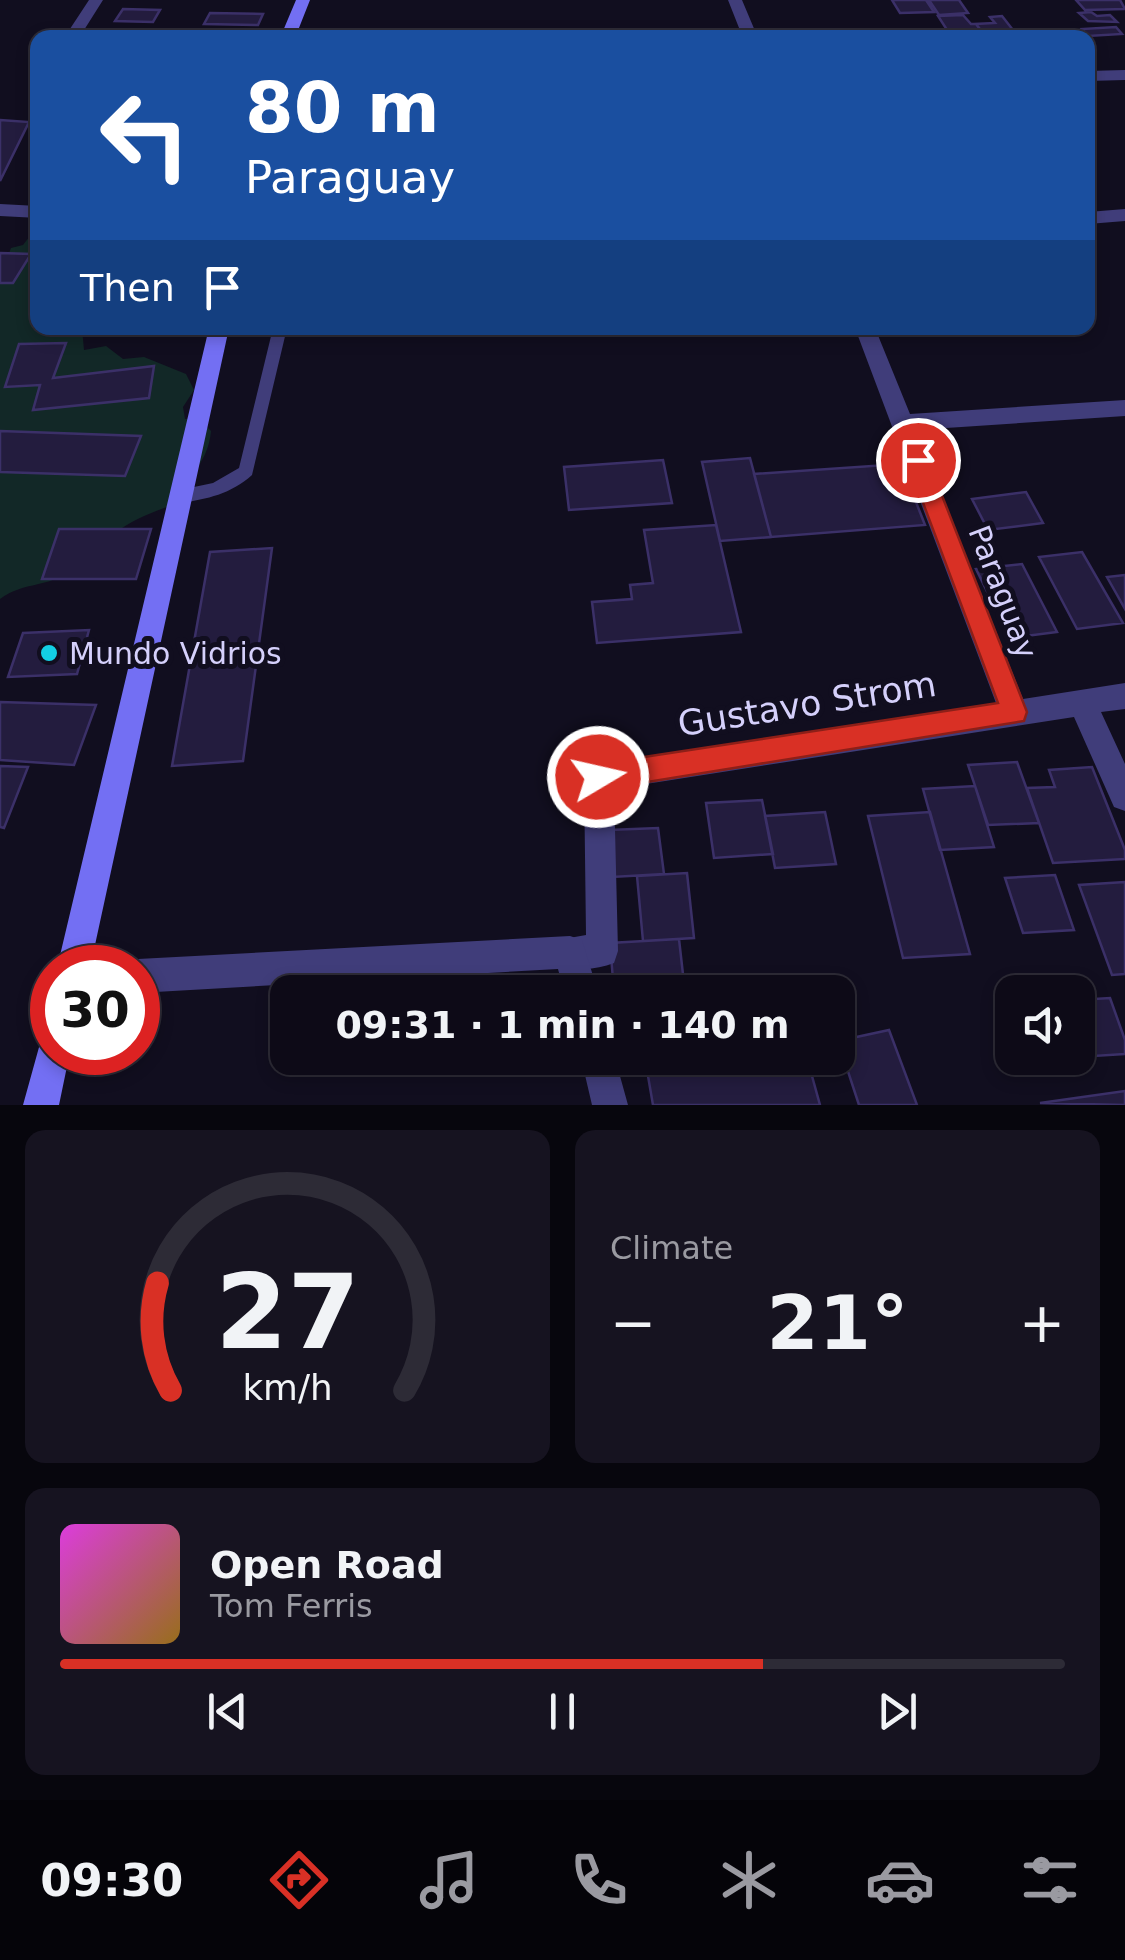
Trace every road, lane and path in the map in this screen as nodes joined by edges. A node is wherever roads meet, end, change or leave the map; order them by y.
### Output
1 (96, 0) edge
2 (304, 0) edge
3 (735, 0) edge
4 (76, 30) edge
5 (291, 30) edge
6 (747, 30) edge
7 (1125, 75) edge
8 (1095, 76) edge
9 (0, 210) edge
10 (30, 212) edge
11 (1125, 216) edge
12 (1095, 218) edge
13 (217, 335) edge
14 (278, 335) edge
15 (869, 335) edge
16 (1125, 408) edge
17 (904, 423) junction
18 (181, 496) junction
19 (1125, 696) edge
20 (1082, 703) junction
21 (1014, 712) junction
22 (1125, 798) edge
23 (78, 945) edge
24 (570, 952) junction
25 (160, 975) edge
26 (576, 975) edge
27 (48, 1075) edge
28 (602, 1075) edge
29 (41, 1105) edge
30 (610, 1105) edge

1 - 4 street
2 - 5 main road
3 - 6 street
7 - 8 street
9 - 10 street
11 - 12 street
13 - 18 main road
14 - 18 lane
15 - 17 street, Paraguay
16 - 17 street
17 - 21 street, Paraguay
18 - 23 main road
19 - 20 street, Gustavo Strom
20 - 21 street, Gustavo Strom
20 - 22 street
21 - 24 street, Gustavo Strom
24 - 25 street, Gustavo Strom
24 - 26 street
27 - 29 main road
28 - 30 street

